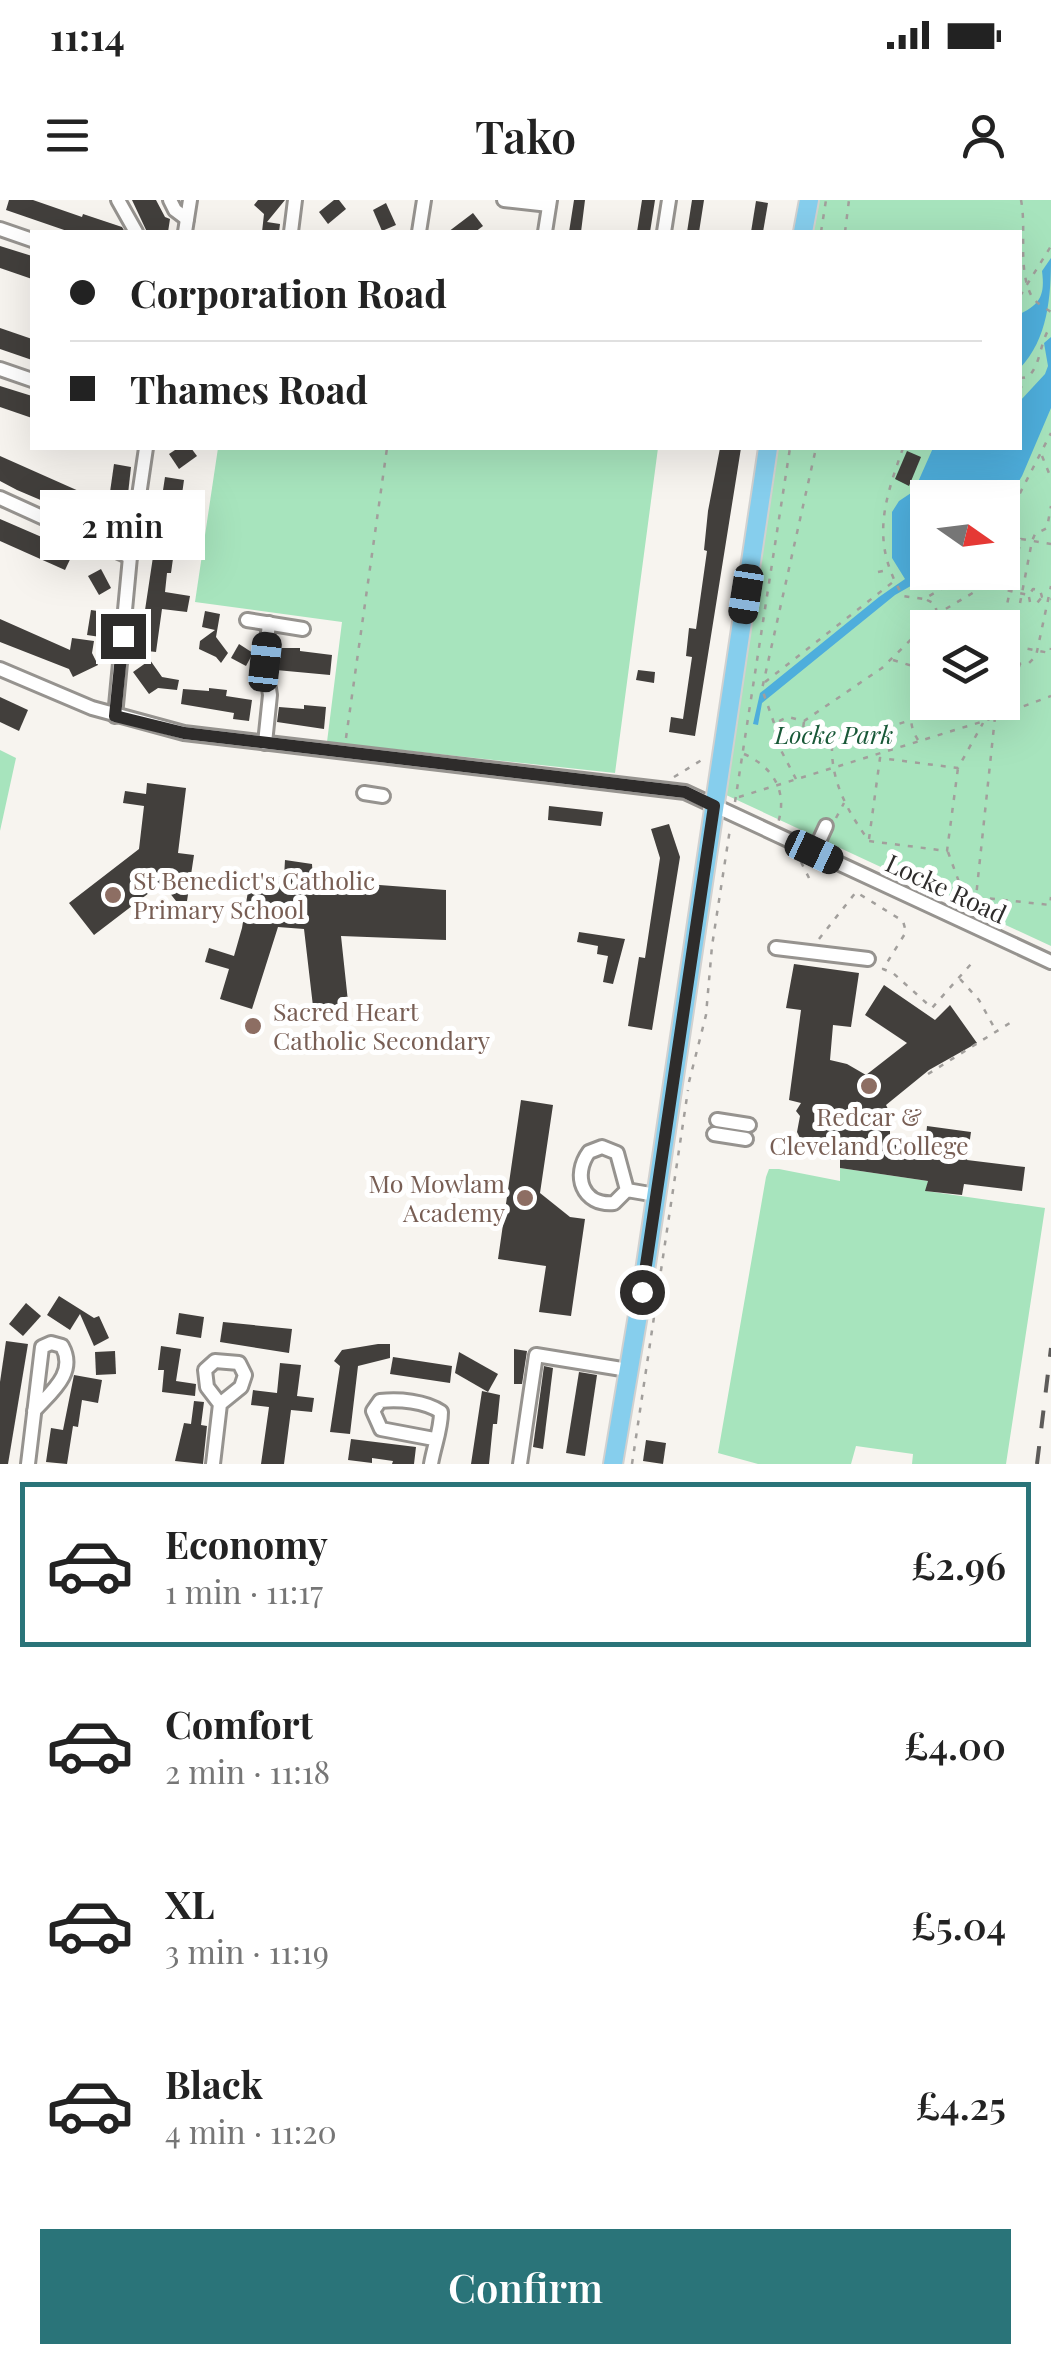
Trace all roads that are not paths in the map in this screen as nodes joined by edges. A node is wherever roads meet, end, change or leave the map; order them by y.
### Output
1 (118, 200) edge
2 (170, 200) edge
3 (190, 200) edge
4 (296, 200) edge
5 (424, 200) edge
6 (504, 200) edge
7 (669, 200) edge
8 (808, 200) edge
9 (550, 202) edge
10 (186, 226) edge
11 (0, 229) edge
12 (135, 230) edge
13 (291, 230) edge
14 (419, 230) edge
15 (546, 230) edge
16 (664, 230) edge
17 (803, 230) edge
18 (30, 239) edge
19 (0, 369) edge
20 (30, 379) edge
21 (146, 450) edge
22 (768, 450) edge
23 (0, 498) edge
24 (130, 557) junction
25 (248, 620) dead end
26 (269, 624) junction
27 (303, 629) dead end
28 (0, 669) edge
29 (115, 716) junction
30 (264, 743) junction
31 (364, 793) dead end
32 (383, 796) dead end
33 (714, 806) junction
34 (826, 826) road end
35 (814, 852) junction
36 (776, 948) dead end
37 (868, 959) dead end
38 (1051, 962) edge
39 (716, 1127) dead end
40 (747, 1132) dead end
41 (627, 1190) junction
42 (656, 1195) junction
43 (628, 1370) junction
44 (220, 1404) dead end
45 (34, 1411) junction
46 (434, 1439) junction
47 (28, 1464) edge
48 (214, 1464) edge
49 (432, 1464) edge
50 (520, 1464) edge
51 (613, 1464) edge

1 - 12 street
2 - 10 street
3 - 10 street
4 - 13 street
5 - 14 street
6 - 9 street
7 - 16 street
8 - 17 main road
9 - 15 street
11 - 18 street
19 - 20 street
21 - 24 street
22 - 33 main road
23 - 24 street
24 - 29 street
25 - 26 street
26 - 27 street
26 - 30 street
28 - 29 street, Locke Road
29 - 30 street, Locke Road
30 - 33 street, Locke Road
31 - 32 street
33 - 35 street, Locke Road
33 - 42 main road
34 - 35 street
35 - 38 street, Locke Road
36 - 37 street
39 - 40 street
41 - 41 street
41 - 42 street
42 - 43 main road
43 - 50 street
43 - 51 main road
44 - 48 street
45 - 45 street
45 - 47 street
46 - 46 street
46 - 49 street

